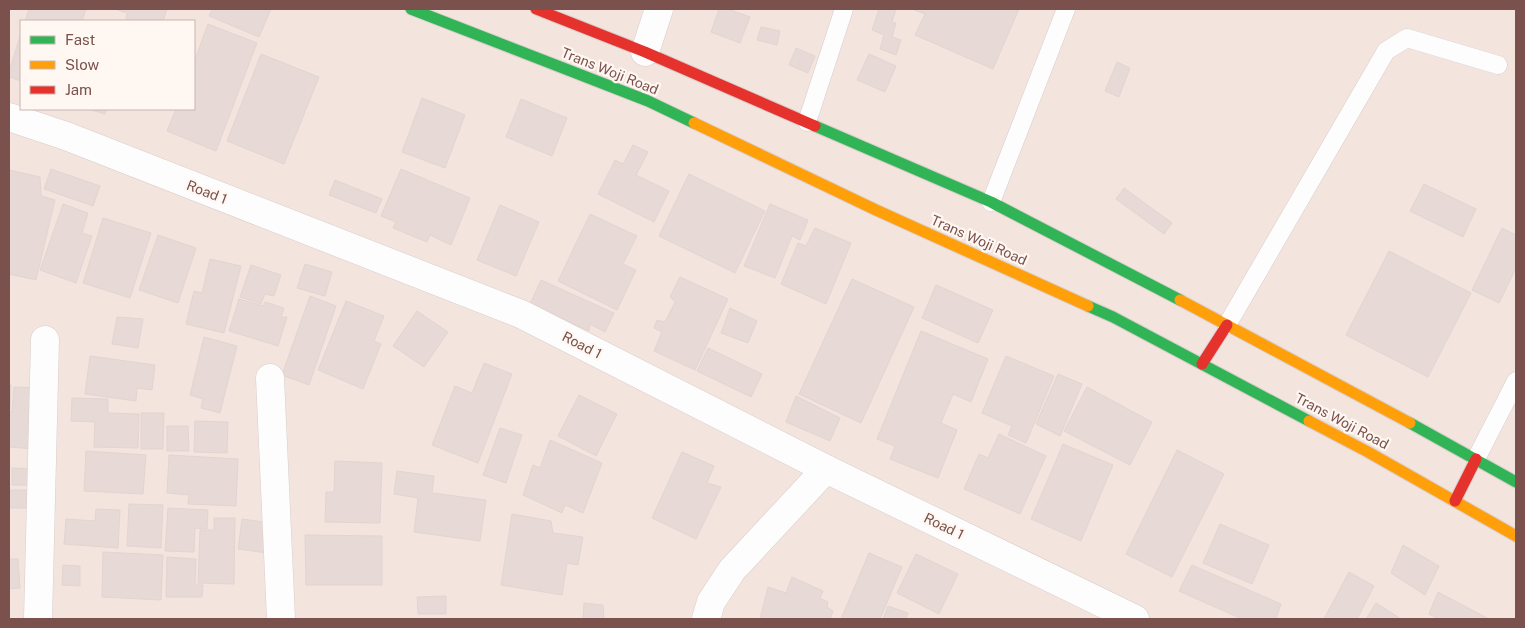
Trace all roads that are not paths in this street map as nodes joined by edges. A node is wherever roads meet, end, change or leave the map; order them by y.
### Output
1 (411, 9) edge
2 (536, 9) edge
3 (660, 9) edge
4 (844, 9) edge
5 (1066, 9) edge
6 (645, 52) junction
7 (1498, 66) dead end
8 (9, 117) edge
9 (807, 122) junction
10 (991, 202) junction
11 (1228, 326) junction
12 (44, 340) dead end
13 (1202, 364) junction
14 (270, 378) dead end
15 (1516, 381) edge
16 (1476, 459) junction
17 (826, 469) junction
18 (1516, 482) edge
19 (1455, 501) junction
20 (1516, 536) edge
21 (1118, 615) edge
22 (38, 619) edge
23 (281, 619) edge
24 (706, 619) edge

1 - 13 main road, Trans Woji Road
2 - 6 main road
3 - 6 street
4 - 9 lane
5 - 10 lane
6 - 9 main road
7 - 11 lane
8 - 17 street, Road 1
9 - 10 main road
10 - 11 main road
11 - 13 main road
11 - 16 main road
12 - 22 street
13 - 19 main road, Trans Woji Road
14 - 23 street
15 - 16 lane
16 - 18 main road
16 - 19 main road
17 - 21 street, Road 1
17 - 24 street
19 - 20 main road, Trans Woji Road

